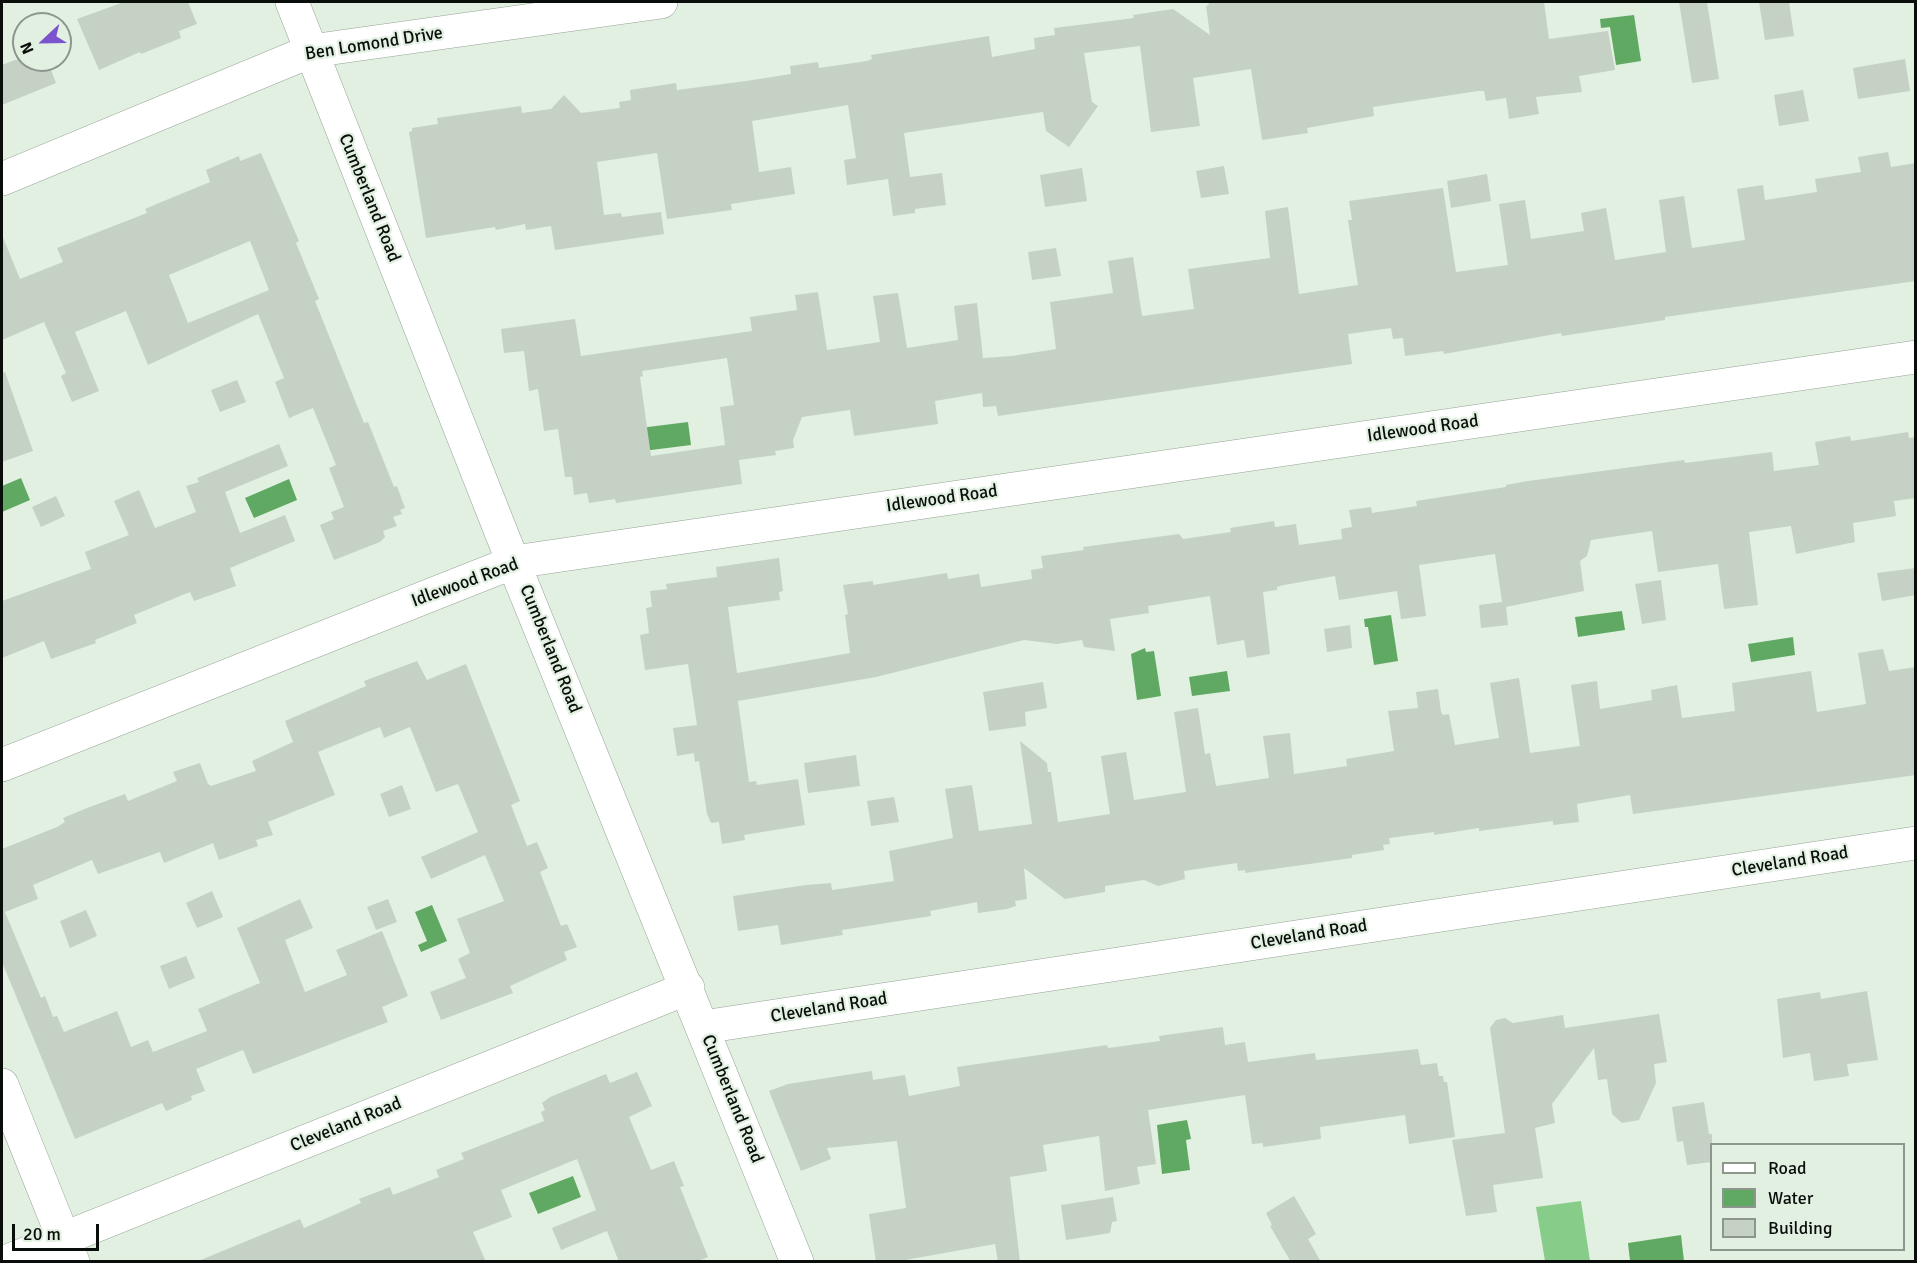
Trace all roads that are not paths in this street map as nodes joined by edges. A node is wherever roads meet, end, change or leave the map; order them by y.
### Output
1 (291, 2) edge
2 (662, 2) edge
3 (311, 51) junction
4 (2, 179) edge
5 (1916, 357) edge
6 (514, 562) junction
7 (2, 765) edge
8 (1916, 843) edge
9 (688, 988) junction
10 (703, 1027) junction
11 (2, 1085) edge
12 (68, 1250) edge
13 (5, 1262) edge
14 (797, 1262) edge

1 - 3 street, Cumberland Road
2 - 3 street, Ben Lomond Drive
3 - 4 street, Ben Lomond Drive
3 - 6 street, Cumberland Road
5 - 6 street, Idlewood Road
6 - 7 street, Idlewood Road
6 - 9 street, Cumberland Road
8 - 10 street, Cleveland Road
9 - 10 street, Cumberland Road
9 - 12 street, Cleveland Road
10 - 14 street, Cumberland Road
11 - 12 street
12 - 13 street, Cleveland Road

